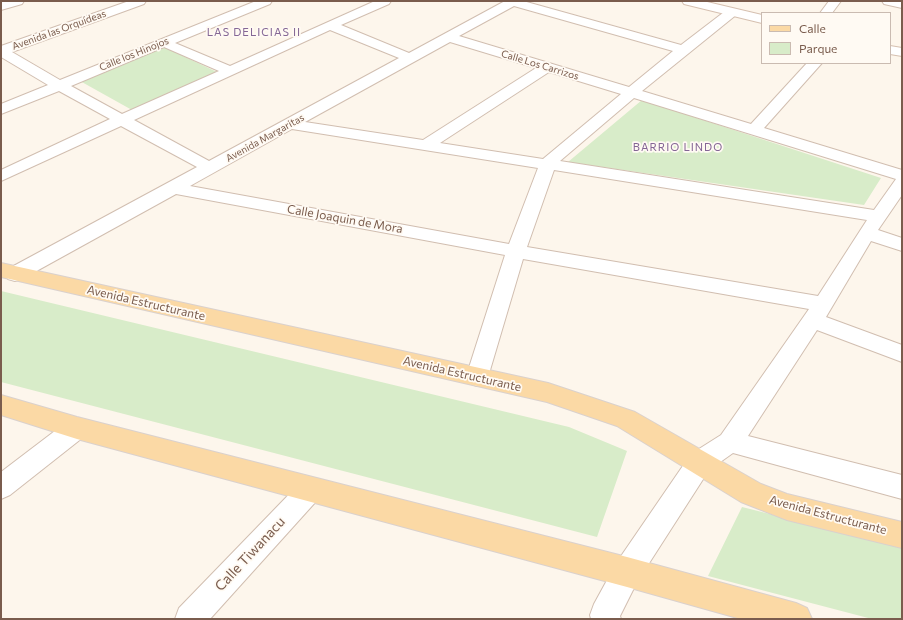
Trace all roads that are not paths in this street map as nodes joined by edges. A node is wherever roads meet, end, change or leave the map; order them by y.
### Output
1 (18, 1) edge
2 (140, 1) edge
3 (238, 1) edge
4 (266, 1) edge
5 (385, 1) edge
6 (836, 1) edge
7 (888, 1) edge
8 (514, 2) edge
9 (695, 2) edge
10 (356, 3) dead end
11 (902, 4) edge
12 (1, 6) edge
13 (252, 7) junction
14 (370, 8) junction
15 (732, 12) junction
16 (827, 12) edge
17 (761, 19) edge
18 (331, 26) junction
19 (448, 37) junction
20 (163, 42) junction
21 (683, 50) junction
22 (891, 50) edge
23 (1, 51) edge
24 (902, 52) edge
25 (411, 58) junction
26 (814, 64) edge
27 (548, 67) junction
28 (231, 71) junction
29 (59, 85) junction
30 (633, 93) junction
31 (1, 108) edge
32 (123, 119) junction
33 (290, 124) junction
34 (754, 130) junction
35 (427, 144) junction
36 (548, 163) junction
37 (210, 168) junction
38 (902, 175) edge
39 (1, 176) edge
40 (902, 182) edge
41 (174, 188) junction
42 (879, 216) junction
43 (866, 233) junction
44 (902, 245) edge
45 (516, 251) junction
46 (8, 272) edge
47 (818, 312) junction
48 (902, 354) edge
49 (477, 377) junction
50 (1, 405) edge
51 (78, 428) junction
52 (730, 442) junction
53 (700, 462) junction
54 (1, 487) edge
55 (902, 487) edge
56 (311, 489) junction
57 (902, 535) edge
58 (627, 572) junction
59 (600, 618) edge
60 (190, 619) edge
61 (796, 619) edge

1 - 12 street
2 - 23 street, Avenida las Orquídeas
3 - 13 street
4 - 13 street, Calle los Hinojos
5 - 14 street
6 - 16 street
7 - 11 street
8 - 19 street, Avenida Margaritas
8 - 21 street
9 - 15 street
10 - 14 street
13 - 20 street, Calle los Hinojos
14 - 18 street
15 - 17 street
15 - 21 street
18 - 25 street
18 - 28 street
19 - 25 street, Avenida Margaritas
19 - 27 street, Calle Los Carrizos
20 - 28 street
20 - 29 street, Calle los Hinojos
21 - 30 street
22 - 24 street
23 - 29 street
25 - 33 street, Avenida Margaritas
26 - 34 street
27 - 30 street, Calle Los Carrizos
27 - 35 street
28 - 32 street
29 - 31 street, Calle los Hinojos
29 - 32 street
30 - 34 street, Calle Los Carrizos
30 - 36 street
32 - 37 street
32 - 39 street
33 - 35 street
33 - 37 street, Avenida Margaritas
34 - 38 street, Calle Los Carrizos
35 - 36 street
36 - 42 street
36 - 45 street
37 - 41 street, Avenida Margaritas
40 - 42 street
41 - 45 street, Calle Joaquin de Mora
41 - 46 street, Avenida Margaritas
42 - 43 street
43 - 44 street
43 - 47 street
45 - 47 street, Calle Joaquin de Mora
45 - 49 street
46 - 49 main road, Avenida Estructurante
47 - 48 street, Calle Joaquin de Mora
47 - 52 street
49 - 53 main road, Avenida Estructurante
50 - 51 main road
51 - 54 street
51 - 56 main road
52 - 53 street
52 - 55 street
53 - 57 main road, Avenida Estructurante
53 - 58 street
56 - 58 main road
56 - 60 street, Calle Tiwanacu
58 - 59 street
58 - 61 main road

